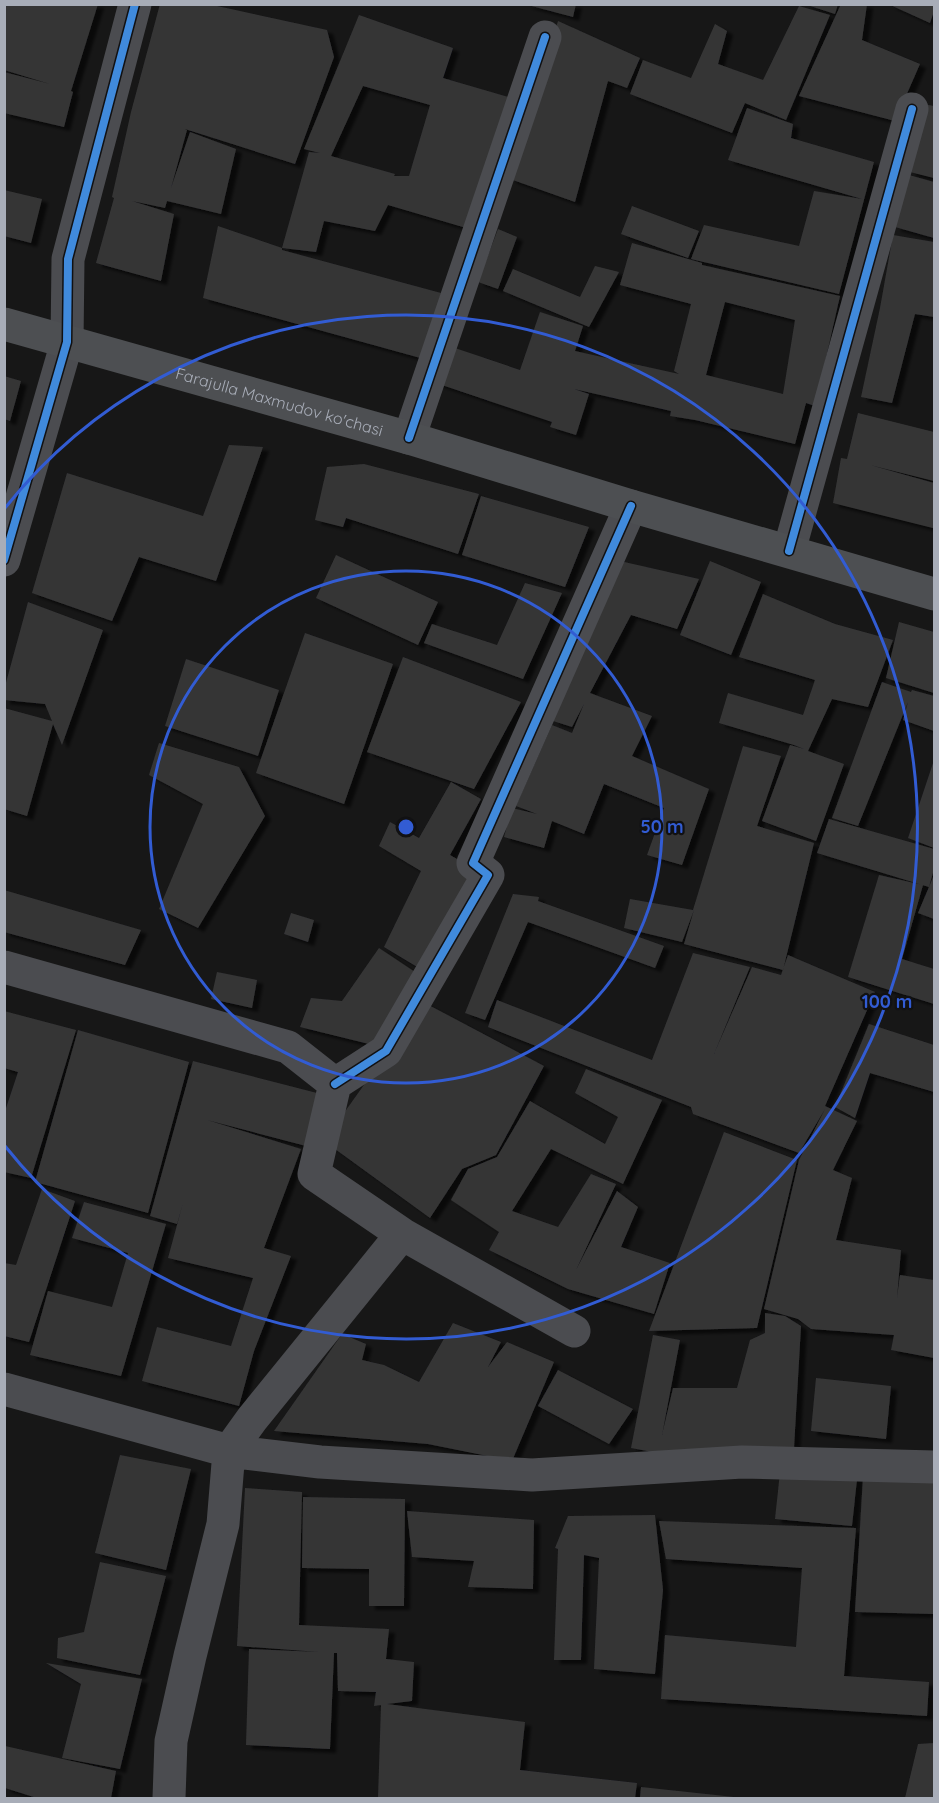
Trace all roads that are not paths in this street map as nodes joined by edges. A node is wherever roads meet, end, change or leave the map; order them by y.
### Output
1 (135, 4) edge
2 (545, 37) dead end
3 (912, 109) dead end
4 (4, 324) edge
5 (67, 342) junction
6 (409, 438) junction
7 (631, 506) junction
8 (789, 551) junction
9 (4, 560) edge
10 (934, 594) edge
11 (4, 968) edge
12 (335, 1084) junction
13 (402, 1234) junction
14 (574, 1331) dead end
15 (4, 1389) edge
16 (230, 1451) junction
17 (934, 1467) edge
18 (169, 1798) edge

1 - 5 street
2 - 6 street
3 - 8 street
4 - 5 main road, Farajulla Maxmudov ko'chasi
5 - 6 main road, Farajulla Maxmudov ko'chasi
5 - 9 street
6 - 7 main road, Farajulla Maxmudov ko'chasi
7 - 8 main road, Farajulla Maxmudov ko'chasi
7 - 12 street
8 - 10 main road, Farajulla Maxmudov ko'chasi
11 - 12 street
12 - 13 street
13 - 14 street
13 - 16 street
15 - 16 street
16 - 17 street
16 - 18 street

